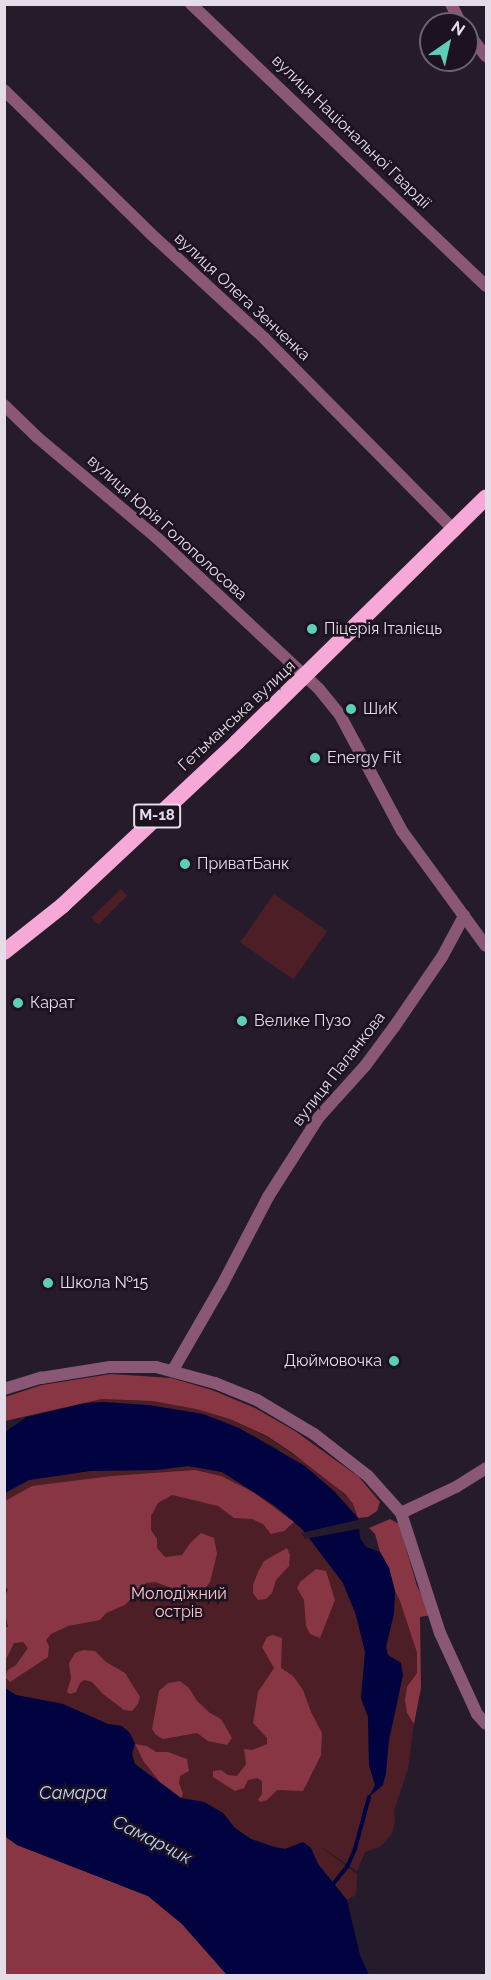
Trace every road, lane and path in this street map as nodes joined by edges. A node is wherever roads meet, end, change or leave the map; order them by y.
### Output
1 (191, 4) edge
2 (4, 90) edge
3 (486, 286) edge
4 (4, 405) edge
5 (486, 497) edge
6 (455, 531) junction
7 (306, 676) junction
8 (464, 916) junction
9 (486, 946) edge
10 (4, 952) edge
11 (173, 1370) junction
12 (4, 1389) edge
13 (486, 1468) edge
14 (401, 1514) junction
15 (486, 1724) edge

1 - 3 street, вулиця Національної Гвардії
2 - 6 street, вулиця Олега Зенченка
4 - 7 street, вулиця Юрія Голополосова
5 - 6 highway, Гетьманська вулиця / М-18
6 - 7 highway, Гетьманська вулиця / М-18
7 - 8 street, вулиця Юрія Голополосова
7 - 10 highway, Гетьманська вулиця / М-18
8 - 9 street, вулиця Юрія Голополосова
8 - 11 street, вулиця Паланкова
11 - 12 street
11 - 14 street
13 - 14 street
14 - 15 street

